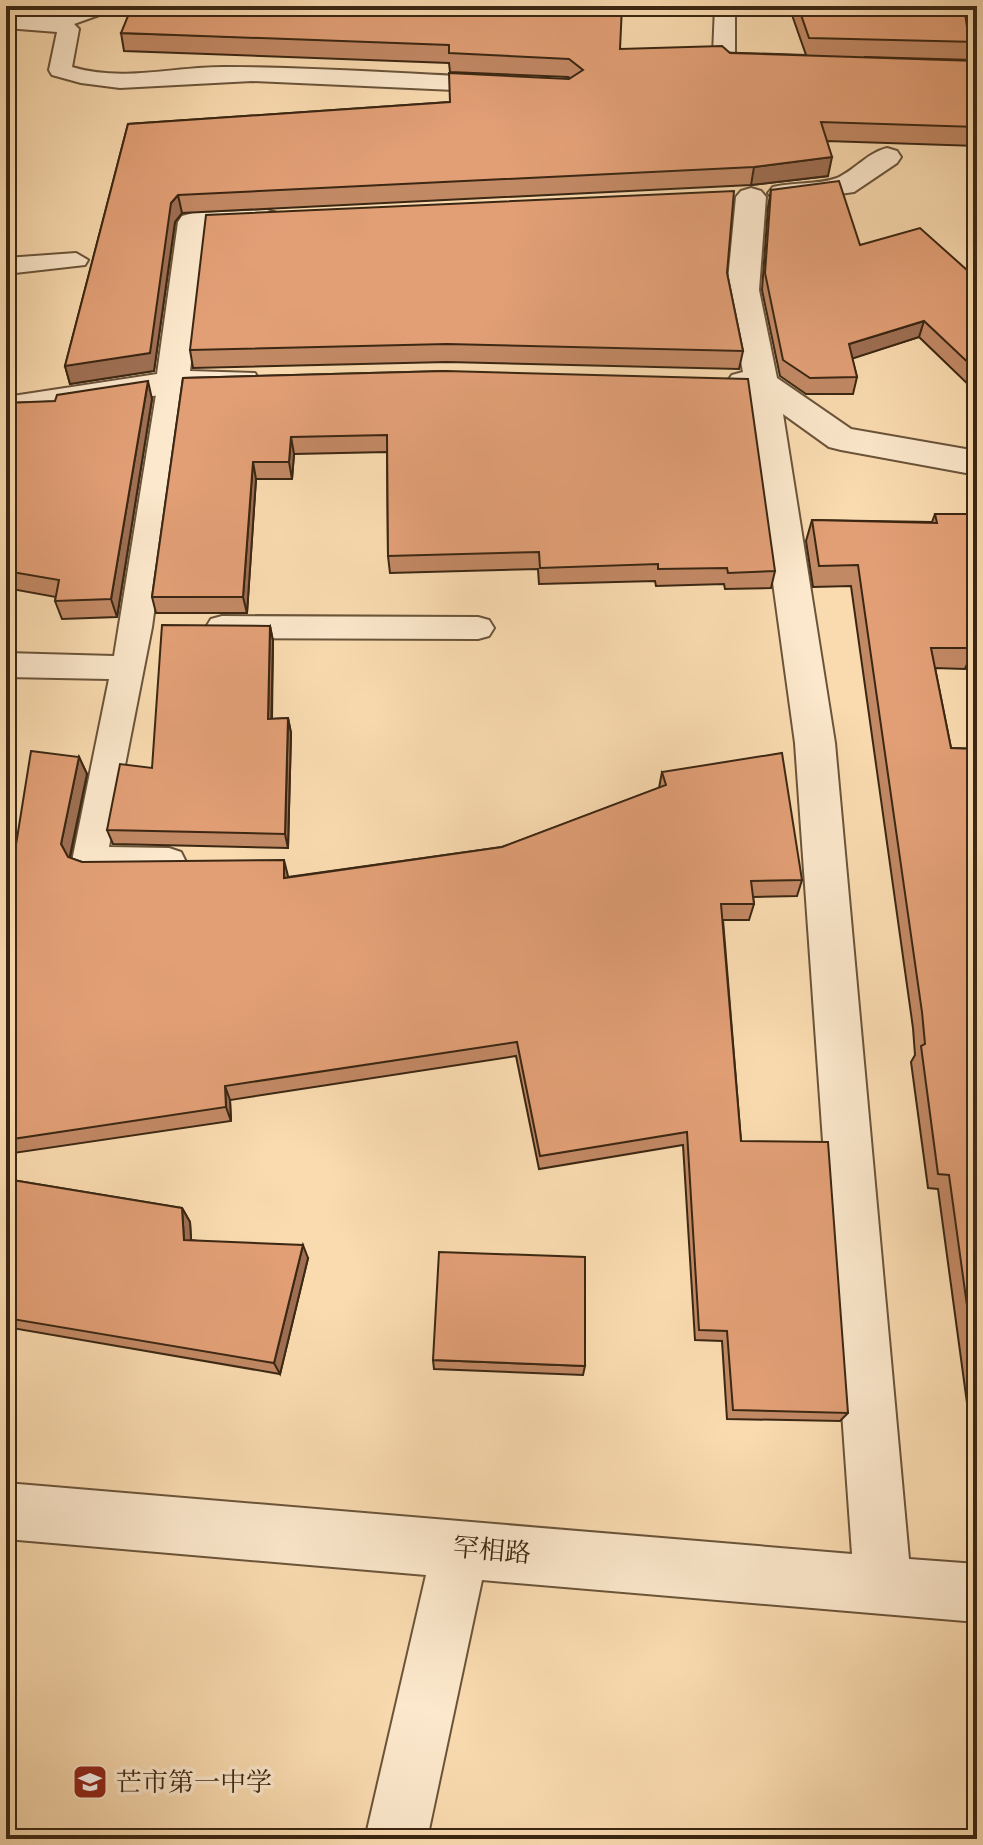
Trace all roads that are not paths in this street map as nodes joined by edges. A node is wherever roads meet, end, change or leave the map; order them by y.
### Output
1 (106, 6) edge
2 (725, 6) edge
3 (969, 6) edge
4 (6, 22) edge
5 (55, 23) junction
6 (977, 52) edge
7 (781, 64) edge
8 (522, 86) edge
9 (887, 157) dead end
10 (289, 218) edge
11 (76, 260) dead end
12 (6, 266) edge
13 (279, 379) edge
14 (715, 381) edge
15 (172, 382) junction
16 (762, 383) junction
17 (6, 408) edge
18 (977, 463) edge
19 (198, 627) edge
20 (478, 628) dead end
21 (6, 665) edge
22 (127, 668) junction
23 (200, 862) edge
24 (6, 1511) edge
25 (461, 1547) junction
26 (883, 1584) junction
27 (977, 1593) edge
28 (396, 1839) edge

1 - 5 lane
2 - 7 lane
3 - 6 lane
4 - 5 lane
5 - 8 lane
9 - 16 street
10 - 15 street
11 - 12 lane
13 - 15 street
14 - 16 street
15 - 17 street
15 - 22 lane
16 - 18 street
16 - 26 street
19 - 20 lane
21 - 22 lane
22 - 23 lane
24 - 25 street, 罕相路
25 - 26 street, 罕相路
25 - 28 street
26 - 27 street, 罕相路

